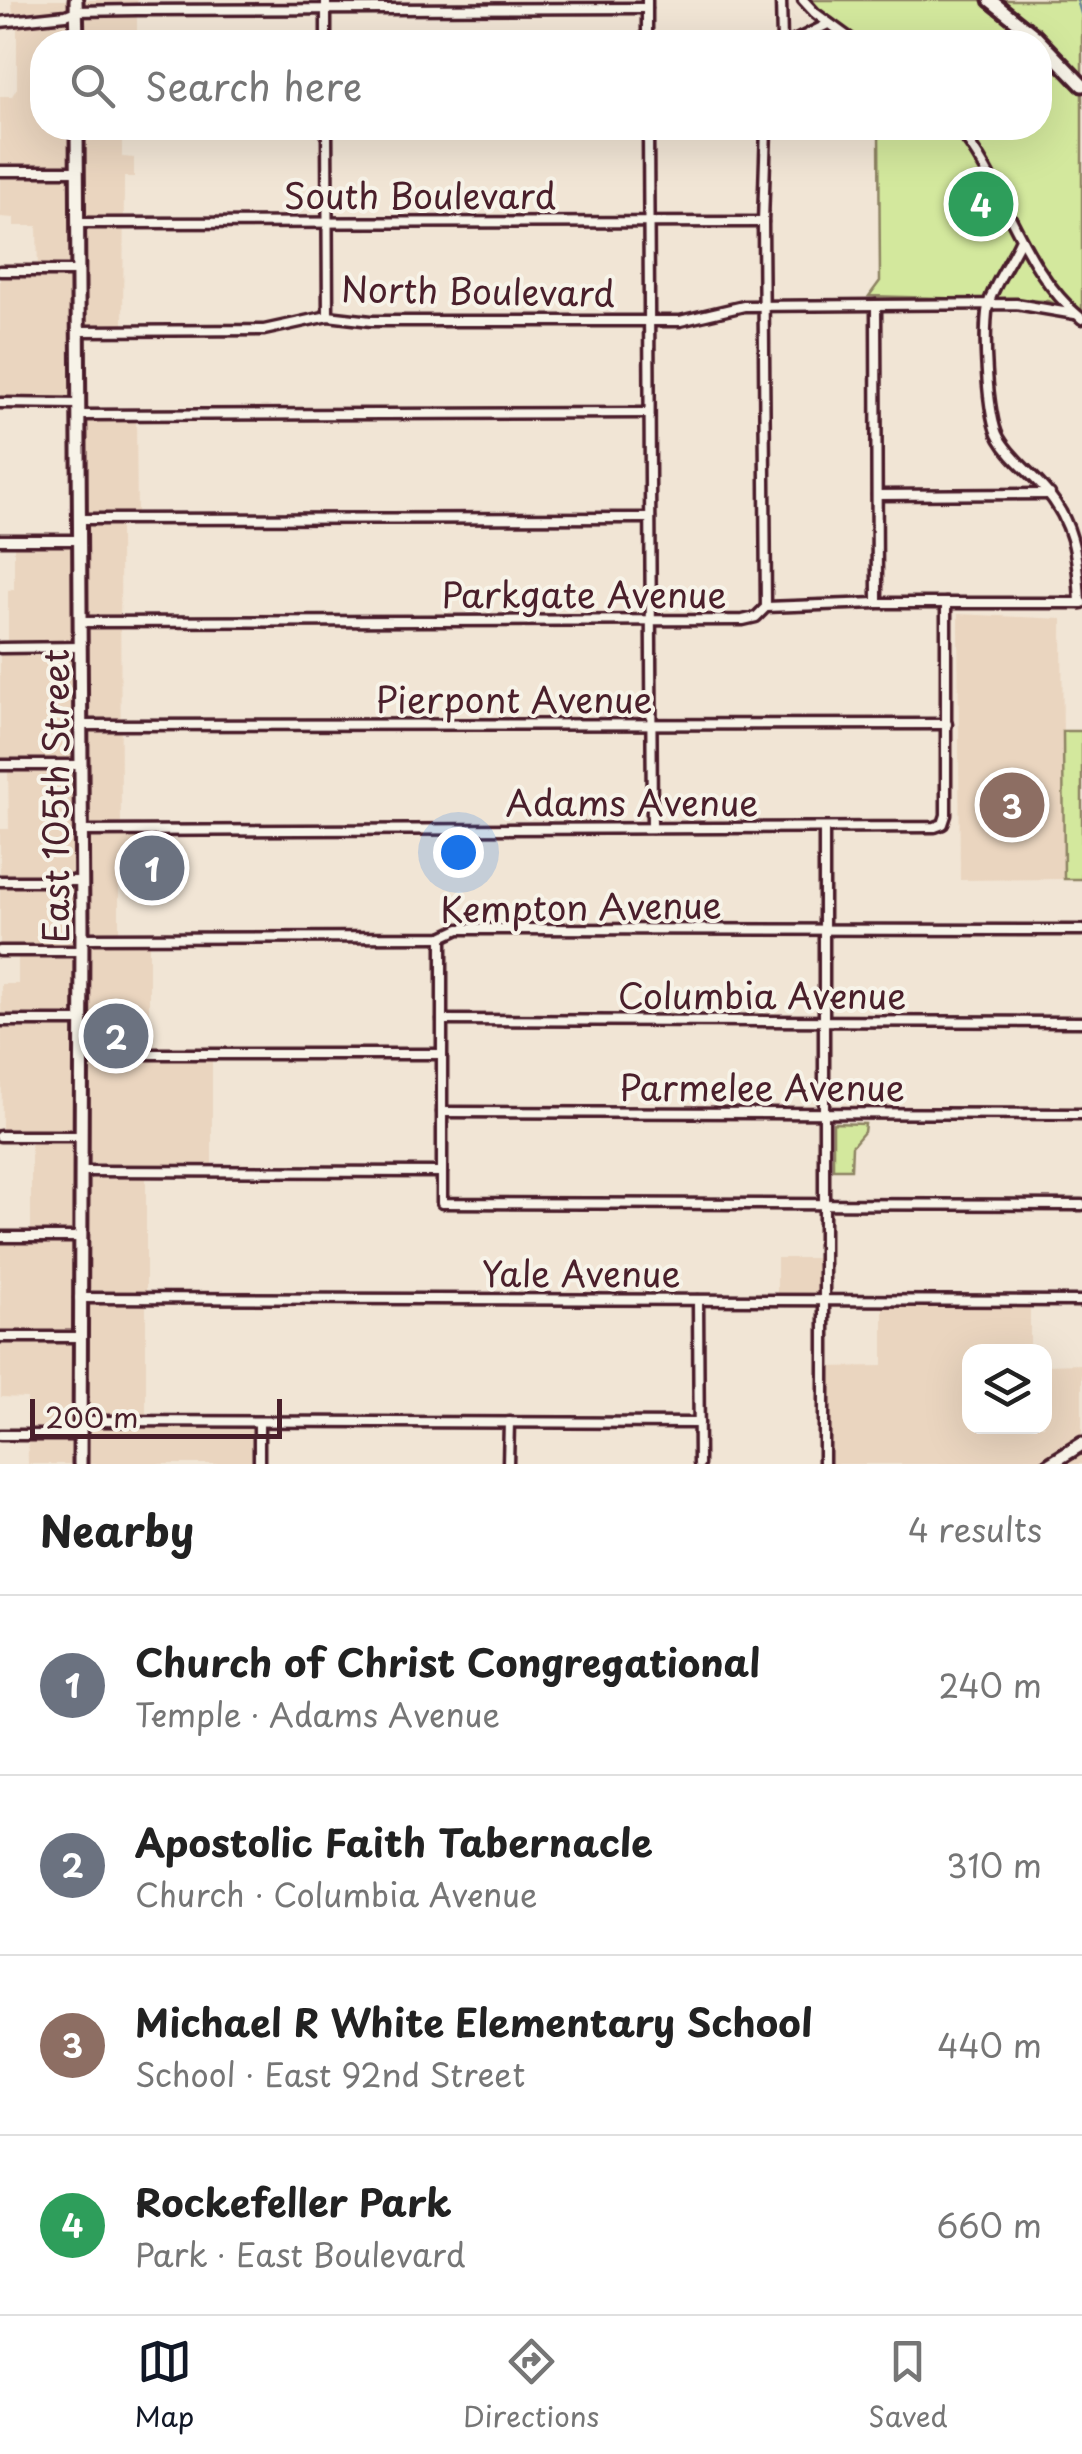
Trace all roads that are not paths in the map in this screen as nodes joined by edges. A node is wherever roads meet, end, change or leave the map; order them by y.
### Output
1 (781, 0) edge
2 (803, 0) edge
3 (990, 0) edge
4 (326, 4) edge
5 (647, 4) edge
6 (76, 6) edge
7 (0, 22) edge
8 (828, 24) junction
9 (326, 30) edge
10 (647, 30) edge
11 (782, 30) edge
12 (816, 30) edge
13 (837, 30) edge
14 (1026, 30) edge
15 (1052, 54) edge
16 (1082, 85) edge
17 (77, 140) edge
18 (327, 140) edge
19 (648, 140) edge
20 (766, 140) edge
21 (966, 140) edge
22 (0, 171) edge
23 (78, 171) junction
24 (326, 221) junction
25 (648, 221) junction
26 (763, 222) junction
27 (78, 223) junction
28 (1020, 241) junction
29 (0, 271) edge
30 (78, 271) junction
31 (988, 304) junction
32 (876, 305) junction
33 (764, 306) junction
34 (328, 316) junction
35 (1078, 316) edge
36 (648, 320) junction
37 (78, 330) junction
38 (0, 403) edge
39 (79, 410) junction
40 (649, 413) junction
41 (1050, 494) junction
42 (877, 495) junction
43 (650, 518) junction
44 (80, 519) junction
45 (0, 540) edge
46 (80, 540) junction
47 (877, 603) junction
48 (946, 603) junction
49 (1081, 603) edge
50 (766, 606) junction
51 (651, 621) junction
52 (81, 622) junction
53 (81, 647) junction
54 (0, 648) edge
55 (947, 724) junction
56 (82, 725) junction
57 (651, 726) junction
58 (0, 765) edge
59 (81, 765) junction
60 (652, 828) junction
61 (824, 828) junction
62 (82, 832) junction
63 (82, 880) junction
64 (0, 881) edge
65 (824, 930) junction
66 (1082, 930) edge
67 (442, 937) junction
68 (82, 945) junction
69 (0, 951) edge
70 (442, 1020) junction
71 (0, 1021) edge
72 (80, 1021) junction
73 (824, 1022) junction
74 (1082, 1022) edge
75 (81, 1054) junction
76 (441, 1054) junction
77 (442, 1112) junction
78 (824, 1114) junction
79 (1082, 1114) edge
80 (0, 1136) edge
81 (81, 1136) junction
82 (82, 1172) junction
83 (442, 1172) junction
84 (824, 1204) junction
85 (1082, 1205) edge
86 (0, 1237) edge
87 (81, 1237) junction
88 (79, 1298) junction
89 (698, 1300) junction
90 (824, 1301) junction
91 (1082, 1301) edge
92 (0, 1337) edge
93 (79, 1337) junction
94 (259, 1422) junction
95 (508, 1422) junction
96 (699, 1423) junction
97 (80, 1428) junction
98 (0, 1435) edge
99 (1082, 1444) edge
100 (80, 1464) edge
101 (259, 1464) edge
102 (508, 1464) edge
103 (699, 1464) edge
104 (824, 1464) edge
105 (1050, 1464) edge

1 - 11 street
2 - 8 street
3 - 14 main road
4 - 5 street
4 - 6 street
4 - 9 street
5 - 10 street
6 - 7 street
8 - 12 street
8 - 13 street
15 - 16 main road
17 - 23 main road, East 105th Street
18 - 24 street
19 - 25 street
20 - 26 street
21 - 28 street
22 - 23 street
23 - 27 main road, East 105th Street
24 - 25 street, South Boulevard
24 - 27 street, South Boulevard
24 - 34 street
25 - 26 street, South Boulevard
25 - 36 street
26 - 33 street
27 - 30 main road, East 105th Street
28 - 31 street
28 - 35 street
29 - 30 street
30 - 37 main road, East 105th Street
31 - 32 street, North Boulevard
31 - 35 street, North Boulevard
31 - 41 street
32 - 33 street, North Boulevard
32 - 42 street
33 - 36 street, North Boulevard
33 - 50 street
34 - 36 street, North Boulevard
34 - 37 street, North Boulevard
36 - 40 street
37 - 39 main road, East 105th Street
38 - 39 street
39 - 40 street
39 - 44 main road, East 105th Street
40 - 43 street
41 - 42 street
41 - 49 street
42 - 47 street
43 - 44 street
43 - 51 street
44 - 46 main road, East 105th Street
45 - 46 street
46 - 52 main road, East 105th Street
47 - 48 street, Parkgate Avenue
47 - 50 street, Parkgate Avenue
48 - 49 street, Parkgate Avenue
48 - 55 street
50 - 51 street, Parkgate Avenue
51 - 52 street, Parkgate Avenue
51 - 57 street
52 - 53 main road, East 105th Street
53 - 54 street
53 - 56 main road, East 105th Street
55 - 57 street, Pierpont Avenue
55 - 61 street, Adams Avenue
56 - 57 street, Pierpont Avenue
56 - 59 main road, East 105th Street
57 - 60 street
58 - 59 street
59 - 62 main road, East 105th Street
60 - 61 street, Adams Avenue
60 - 62 street, Adams Avenue
61 - 65 street
62 - 63 main road, East 105th Street
63 - 64 street
63 - 68 main road, East 105th Street
65 - 66 street, Kempton Avenue
65 - 67 street, Kempton Avenue
65 - 73 street
67 - 68 street, Kempton Avenue
67 - 70 street
68 - 69 street, Kempton Avenue
68 - 72 main road, East 105th Street
70 - 73 street, Columbia Avenue
70 - 76 street
71 - 72 street
72 - 75 main road, East 105th Street
73 - 74 street, Columbia Avenue
73 - 78 street
75 - 76 street
75 - 81 main road, East 105th Street
76 - 77 street
77 - 78 street, Parmelee Avenue
77 - 83 street
78 - 79 street, Parmelee Avenue
78 - 84 street
80 - 81 street
81 - 82 main road, East 105th Street
82 - 83 street
82 - 87 main road, East 105th Street
83 - 84 street
84 - 85 street
84 - 90 street
86 - 87 street
87 - 88 main road, East 105th Street
88 - 89 street, Yale Avenue
88 - 93 main road, East 105th Street
89 - 90 street, Yale Avenue
89 - 96 street
90 - 91 street, Yale Avenue
90 - 104 street
92 - 93 street
93 - 97 main road, East 105th Street
94 - 95 street
94 - 97 street
94 - 101 street
95 - 96 street
95 - 102 street
96 - 103 street
97 - 98 street
97 - 100 main road, East 105th Street
99 - 105 main road

